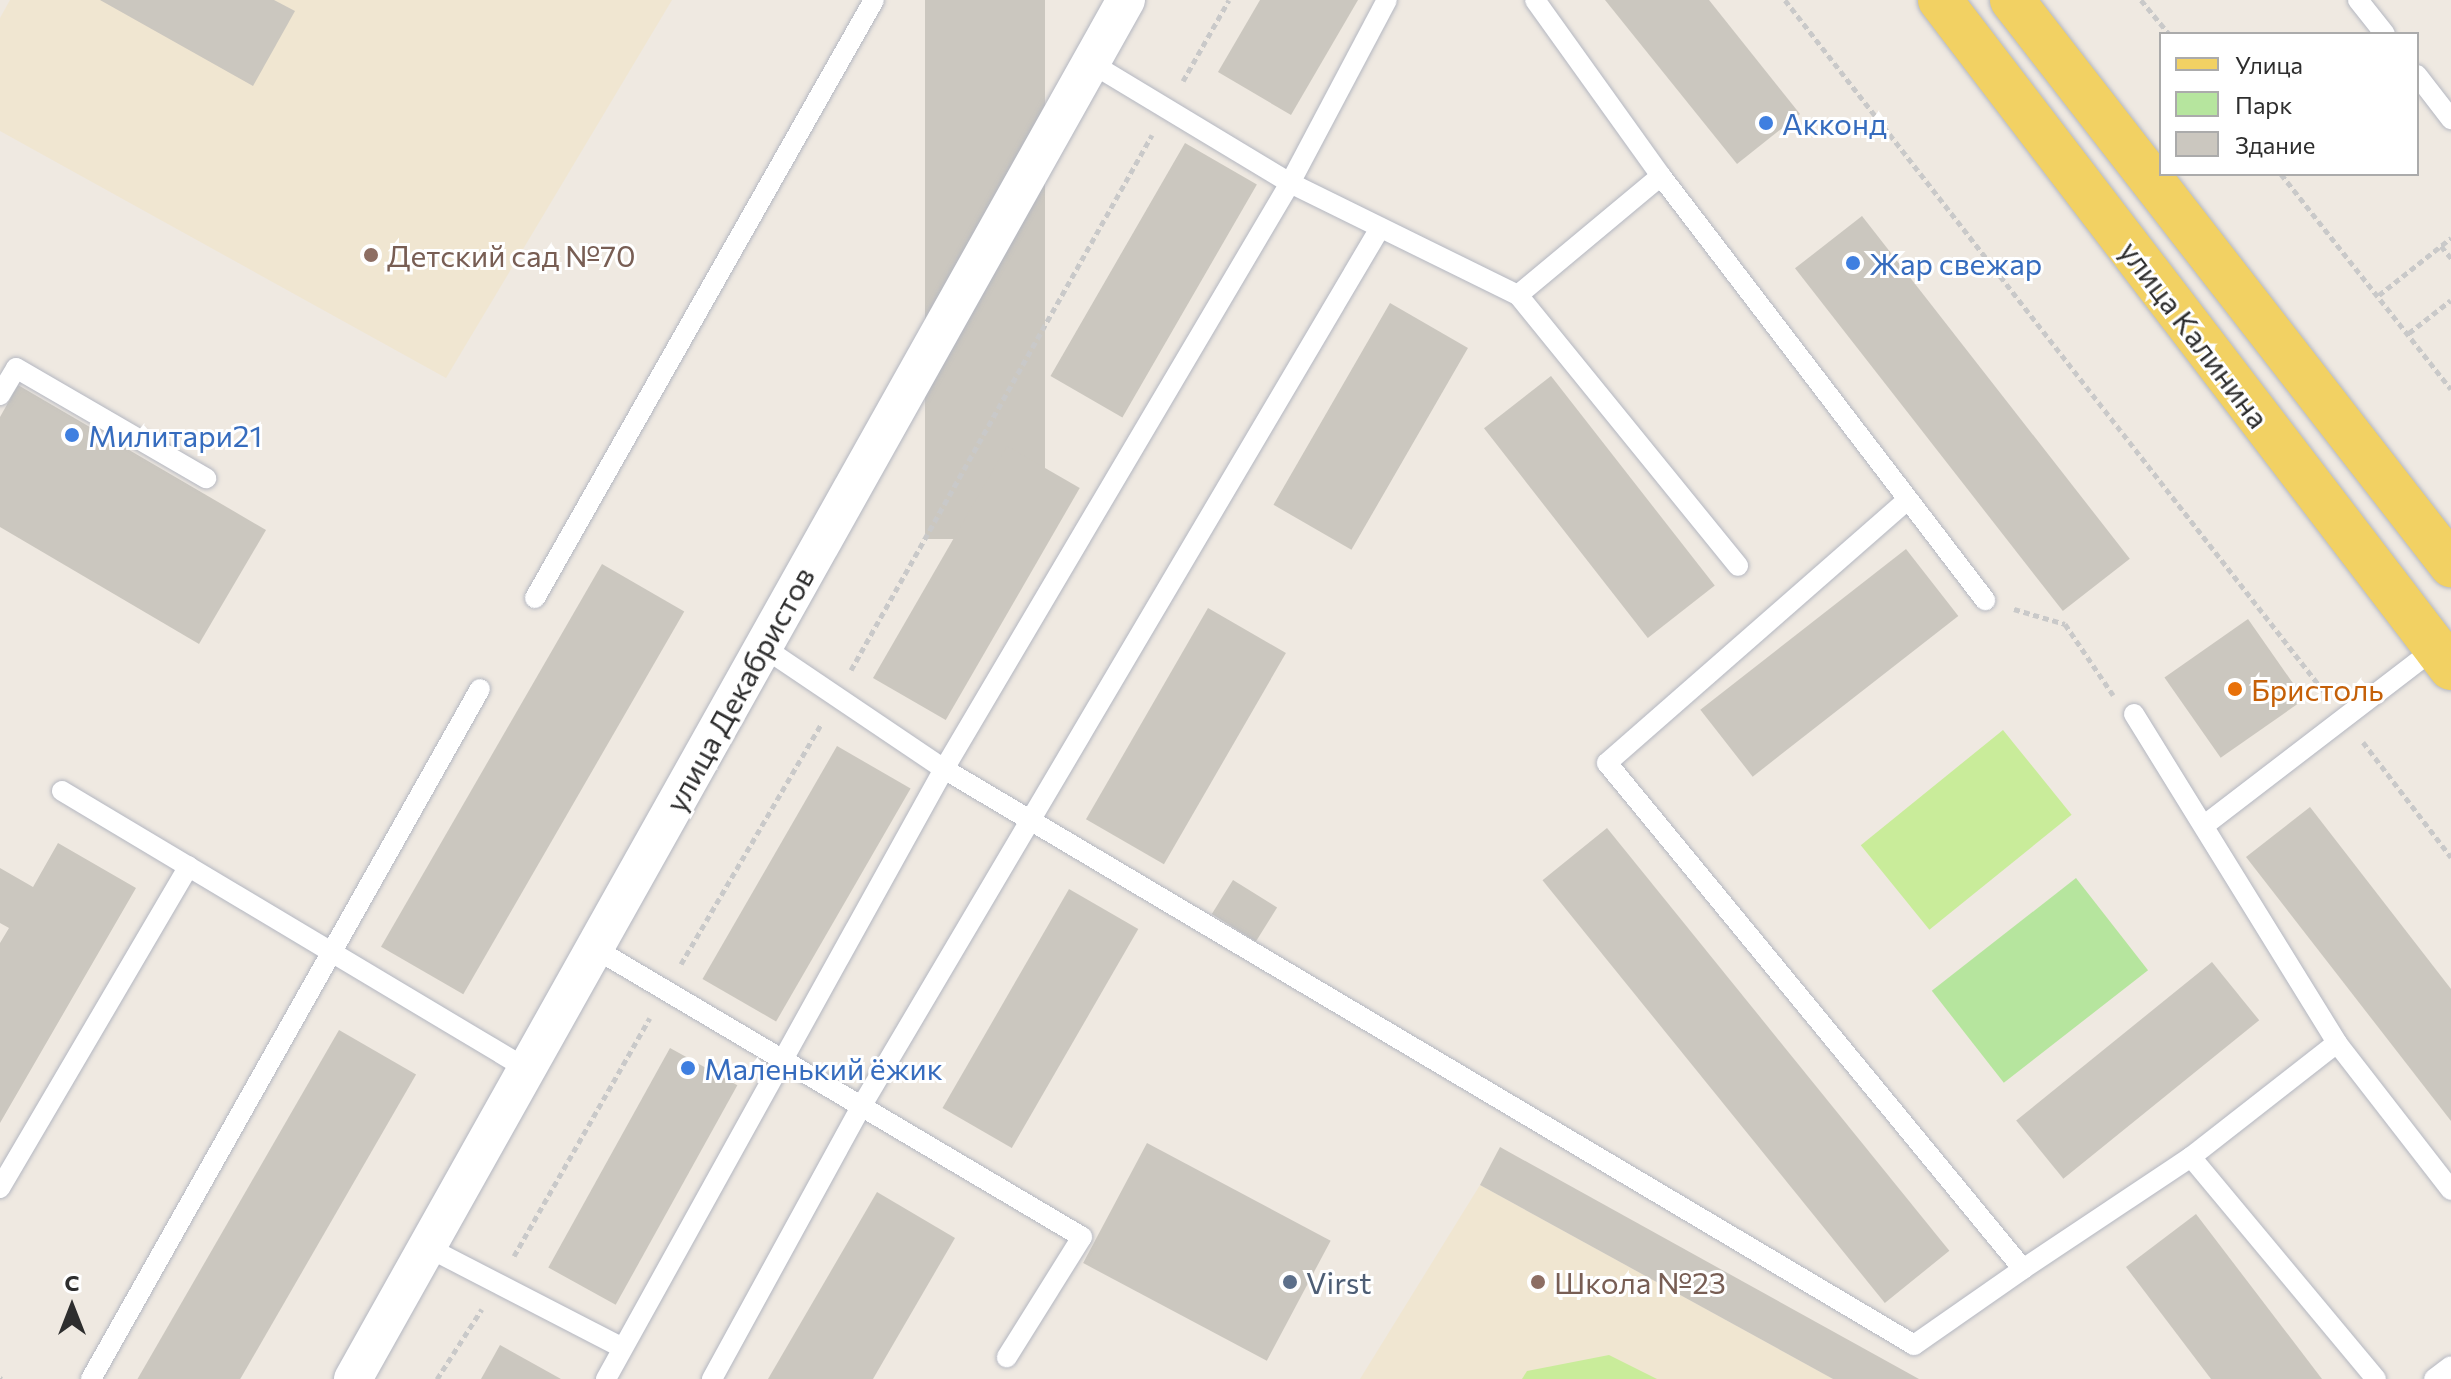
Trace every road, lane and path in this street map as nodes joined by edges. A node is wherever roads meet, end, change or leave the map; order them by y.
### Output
1 (874, 0) edge
2 (1126, 0) edge
3 (1387, 0) edge
4 (1535, 0) edge
5 (1785, 0) edge
6 (1940, 0) edge
7 (2012, 0) edge
8 (2141, 0) edge
9 (2358, 0) edge
10 (2167, 32) edge
11 (2383, 32) edge
12 (1091, 63) junction
13 (2419, 78) edge
14 (2451, 119) edge
15 (1661, 176) junction
16 (2283, 176) edge
17 (1290, 183) junction
18 (1380, 228) junction
19 (2451, 238) edge
20 (2441, 246) junction
21 (2451, 258) edge
22 (1518, 295) junction
23 (2379, 295) junction
24 (2451, 300) edge
25 (2409, 333) junction
26 (2451, 389) edge
27 (0, 395) edge
28 (206, 478) dead end
29 (1907, 500) junction
30 (2451, 565) edge
31 (1738, 566) dead end
32 (535, 598) dead end
33 (1985, 600) joint
34 (763, 647) junction
35 (2443, 658) edge
36 (480, 689) dead end
37 (2327, 696) dead end
38 (2134, 714) joint
39 (2353, 729) dead end
40 (944, 769) junction
41 (62, 791) dead end
42 (1033, 822) junction
43 (2206, 824) junction
44 (2451, 857) edge
45 (189, 866) junction
46 (594, 948) junction
47 (329, 952) junction
48 (2337, 1043) junction
49 (786, 1062) junction
50 (527, 1069) junction
51 (861, 1107) junction
52 (2191, 1157) junction
53 (0, 1188) edge
54 (2451, 1190) edge
55 (427, 1247) junction
56 (2023, 1269) junction
57 (623, 1348) junction
58 (1007, 1357) dead end
59 (2451, 1366) edge
60 (91, 1379) edge
61 (353, 1379) edge
62 (606, 1379) edge
63 (712, 1379) edge
64 (2376, 1379) edge
65 (2434, 1379) edge

1 - 32 lane
2 - 12 street, улица Декабристов
3 - 17 lane
4 - 15 lane
5 - 37 path
6 - 35 main road, улица Калинина
7 - 30 main road, улица Калинина
8 - 10 path
9 - 11 lane
12 - 17 lane
12 - 34 street, улица Декабристов
13 - 14 lane
15 - 22 lane
15 - 29 lane
16 - 23 path
17 - 18 lane
17 - 40 lane
18 - 22 lane
18 - 42 lane
19 - 20 path
20 - 21 path
20 - 23 path
22 - 31 lane
23 - 25 path
24 - 25 path
25 - 26 path
27 - 28 lane
29 - 33 lane
29 - 56 lane
33 - 38 path
34 - 40 lane
34 - 46 street, улица Декабристов
35 - 43 lane
36 - 47 lane
38 - 43 lane
39 - 44 path
40 - 42 lane
40 - 49 lane
41 - 45 lane
42 - 51 lane
42 - 56 lane
43 - 48 lane
45 - 47 lane
45 - 53 lane
46 - 49 lane
46 - 50 street, улица Декабристов
47 - 50 lane
47 - 60 lane
48 - 52 lane
48 - 54 lane
49 - 51 lane
49 - 57 lane
50 - 55 street, улица Декабристов
51 - 58 lane
51 - 63 lane
52 - 56 lane
52 - 64 lane
55 - 57 lane
55 - 61 street, улица Декабристов
57 - 62 lane
59 - 65 lane

